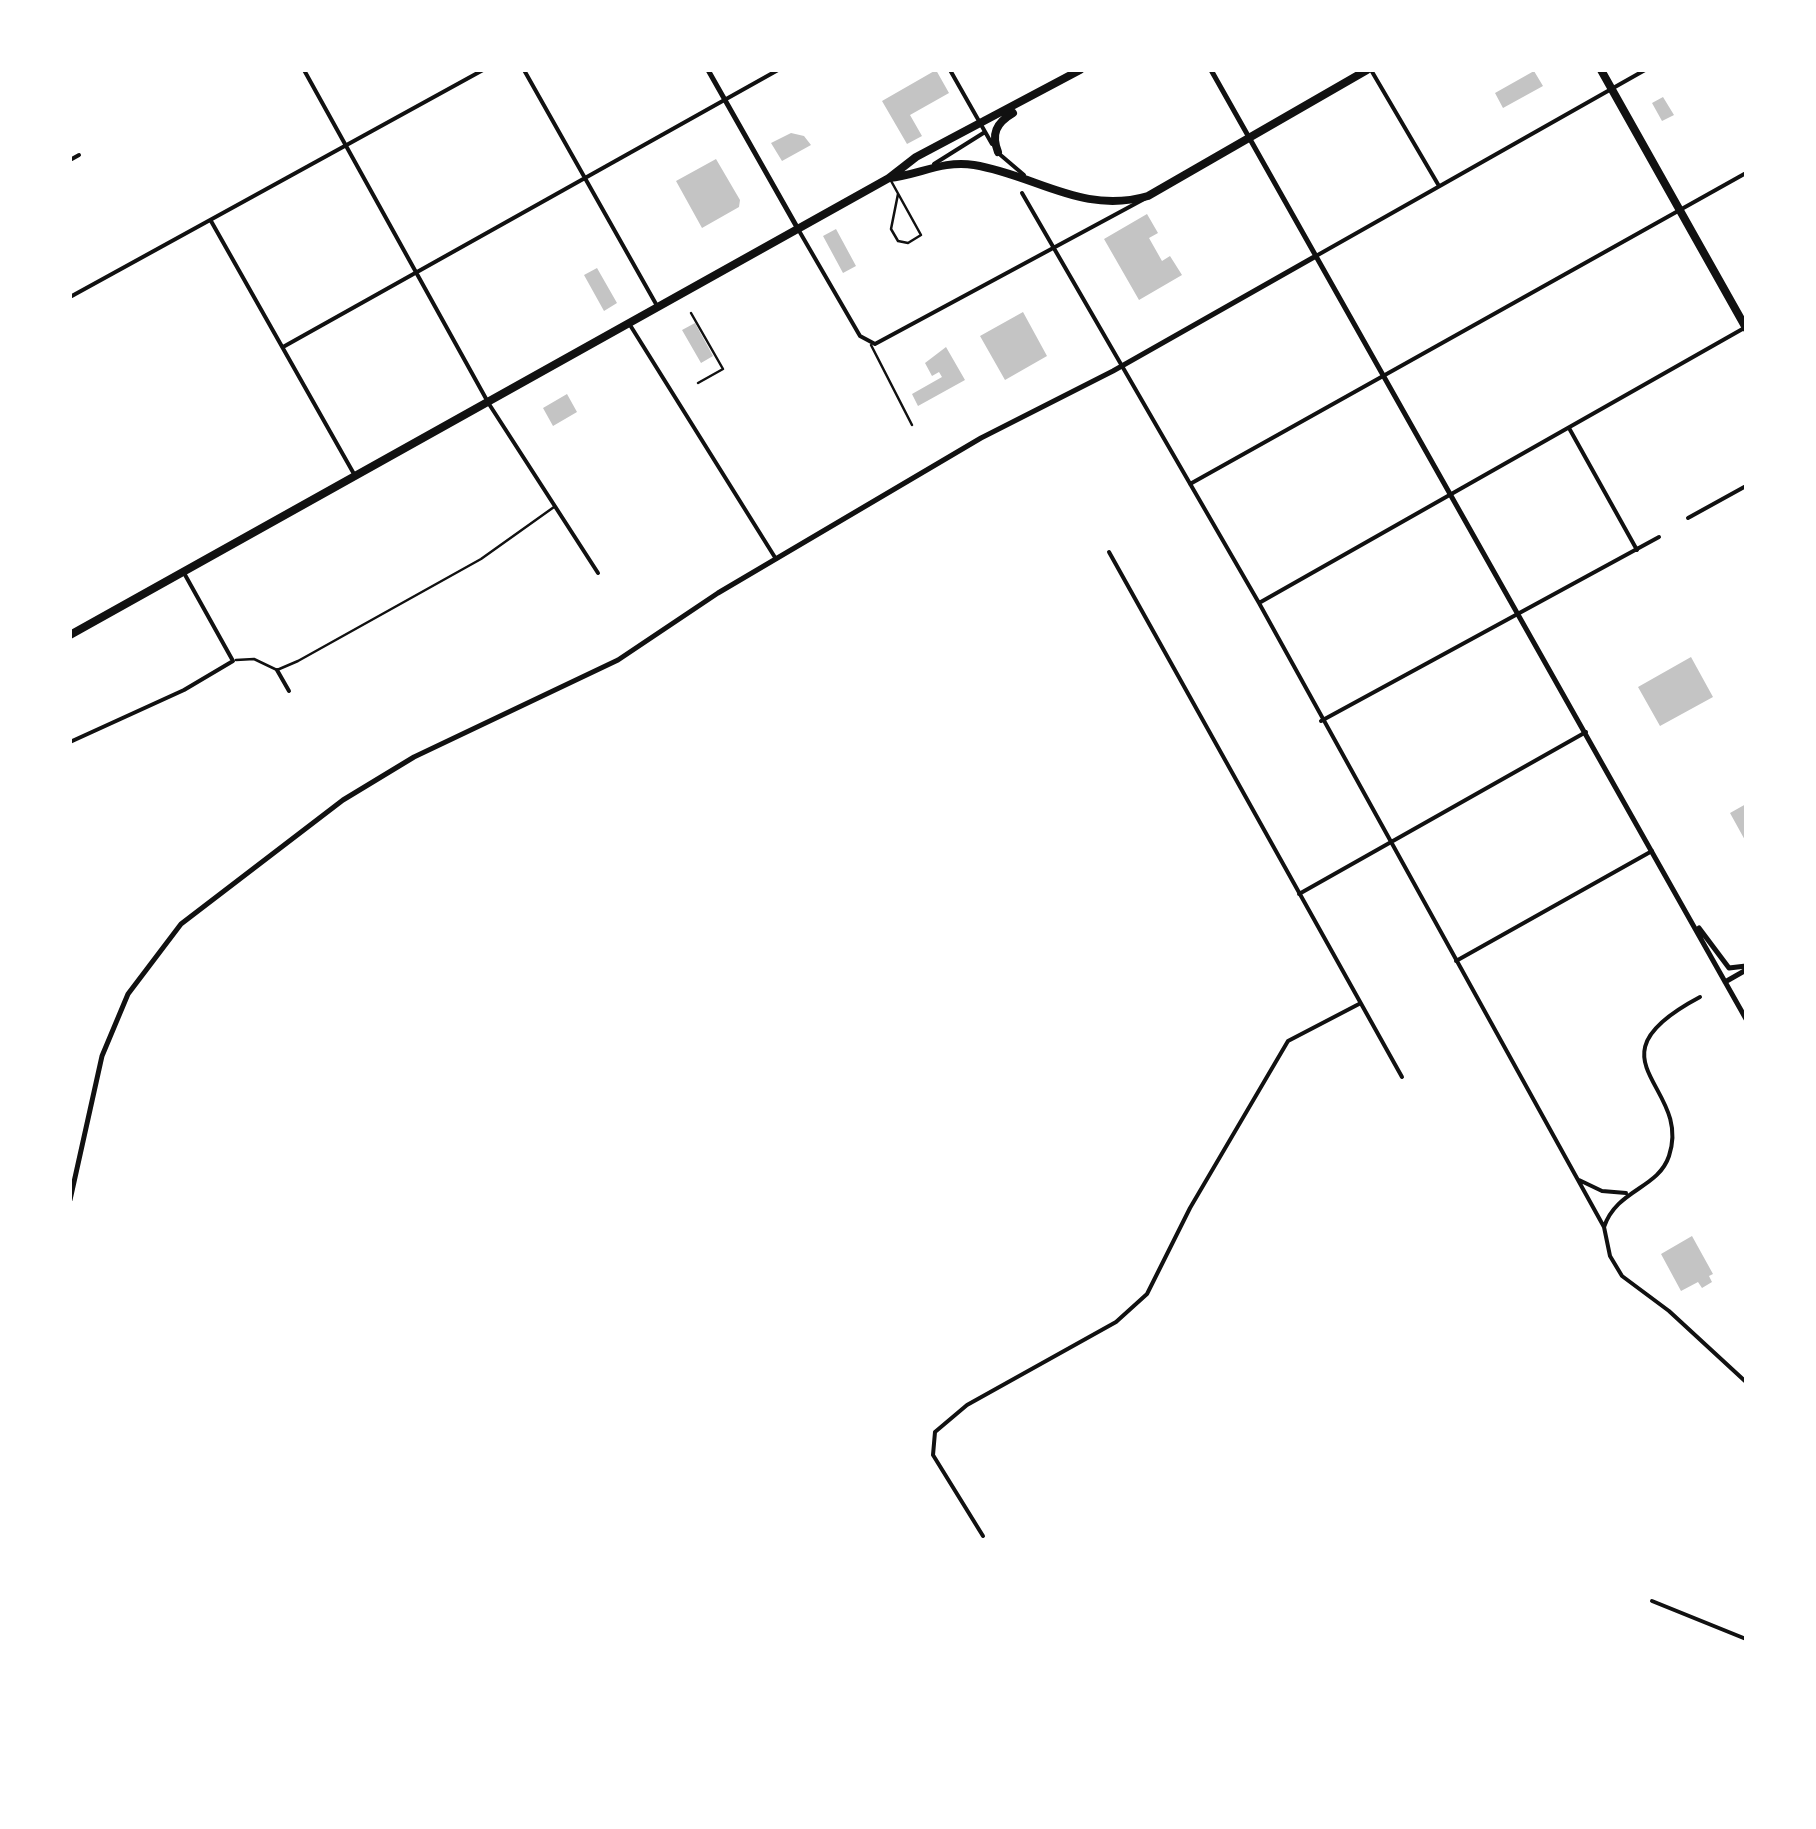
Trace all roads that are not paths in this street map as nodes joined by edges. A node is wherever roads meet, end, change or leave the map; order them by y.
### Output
1 (304, 70) edge
2 (483, 70) edge
3 (524, 70) edge
4 (708, 70) edge
5 (778, 70) edge
6 (950, 70) edge
7 (1080, 70) edge
8 (1212, 70) edge
9 (1369, 70) edge
10 (1601, 70) edge
11 (1646, 70) edge
12 (1611, 89) junction
13 (1032, 98) junction
14 (725, 100) junction
15 (983, 128) junction
16 (1250, 138) junction
17 (346, 144) junction
18 (998, 152) junction
19 (79, 155) dead end
20 (70, 160) edge
21 (931, 165) junction
22 (1746, 173) edge
23 (889, 178) junction
24 (584, 179) junction
25 (1439, 186) junction
26 (1045, 189) junction
27 (1022, 193) dead end
28 (898, 194) junction
29 (1148, 196) junction
30 (1679, 210) junction
31 (210, 220) junction
32 (798, 229) junction
33 (1055, 248) junction
34 (1316, 256) junction
35 (416, 272) junction
36 (70, 297) edge
37 (658, 308) junction
38 (691, 313) dead end
39 (630, 324) junction
40 (1746, 327) edge
41 (871, 344) junction
42 (283, 347) junction
43 (1122, 366) junction
44 (1384, 376) junction
45 (698, 383) dead end
46 (489, 404) junction
47 (912, 425) dead end
48 (1569, 428) junction
49 (356, 479) junction
50 (1190, 484) junction
51 (1746, 486) edge
52 (1451, 494) junction
53 (555, 506) junction
54 (1688, 518) dead end
55 (1659, 537) dead end
56 (1637, 550) junction
57 (1109, 552) dead end
58 (776, 558) junction
59 (184, 573) junction
60 (598, 573) dead end
61 (1259, 603) junction
62 (1519, 612) junction
63 (70, 635) edge
64 (233, 661) junction
65 (276, 670) junction
66 (289, 692) dead end
67 (1321, 721) junction
68 (1586, 732) junction
69 (70, 742) edge
70 (1388, 842) junction
71 (1652, 851) junction
72 (1298, 895) junction
73 (1682, 904) junction
74 (1455, 962) junction
75 (1746, 968) edge
76 (1725, 982) junction
77 (1700, 997) dead end
78 (1359, 1004) junction
79 (1746, 1019) edge
80 (1402, 1077) dead end
81 (1576, 1178) junction
82 (1626, 1193) junction
83 (70, 1200) edge
84 (1604, 1227) junction
85 (1746, 1382) edge
86 (982, 1536) dead end
87 (1652, 1602) dead end
88 (1746, 1639) edge

1 - 17 street
2 - 17 street
3 - 24 street
4 - 14 street
5 - 14 street
6 - 15 street
7 - 13 main road
8 - 16 street
9 - 16 main road
9 - 25 street
10 - 12 main road
11 - 12 street
12 - 25 street
12 - 30 main road
13 - 15 main road
13 - 18 main road
14 - 24 street
14 - 32 street
15 - 18 street
15 - 21 street
15 - 23 main road
16 - 29 main road
16 - 34 street
17 - 31 street
17 - 35 street
18 - 26 street
19 - 20 street
21 - 23 main road
21 - 26 main road
22 - 30 street
23 - 28 lane
23 - 32 main road
24 - 35 street
24 - 37 street
25 - 34 street
26 - 29 main road
27 - 33 street
28 - 28 lane
29 - 33 street
30 - 40 main road
30 - 44 street
31 - 36 street
31 - 42 street
32 - 37 main road
32 - 41 street
33 - 41 street
33 - 43 street
34 - 43 street
34 - 44 street
35 - 42 street
35 - 46 street
37 - 39 main road
38 - 45 lane
39 - 46 main road
39 - 58 street
40 - 48 street
41 - 47 lane
42 - 49 street
43 - 50 street
43 - 58 street
44 - 50 street
44 - 52 street
46 - 49 main road
46 - 53 street
48 - 52 street
48 - 56 street
49 - 59 main road
50 - 61 street
51 - 54 street
52 - 61 street
52 - 62 street
53 - 60 street
53 - 65 lane
55 - 56 street
56 - 62 street
57 - 72 street
58 - 83 street
59 - 63 main road
59 - 64 street
61 - 67 street
62 - 67 street
62 - 68 street
64 - 65 lane
64 - 69 street
65 - 66 street
67 - 70 street
68 - 70 street
68 - 71 street
70 - 72 street
70 - 74 street
71 - 73 street
71 - 74 street
72 - 78 street
73 - 75 street
73 - 76 street
74 - 81 street
75 - 76 street
76 - 79 street
77 - 82 street
78 - 80 street
78 - 86 street
81 - 82 street
81 - 84 street
82 - 84 street
84 - 85 street
87 - 88 street

